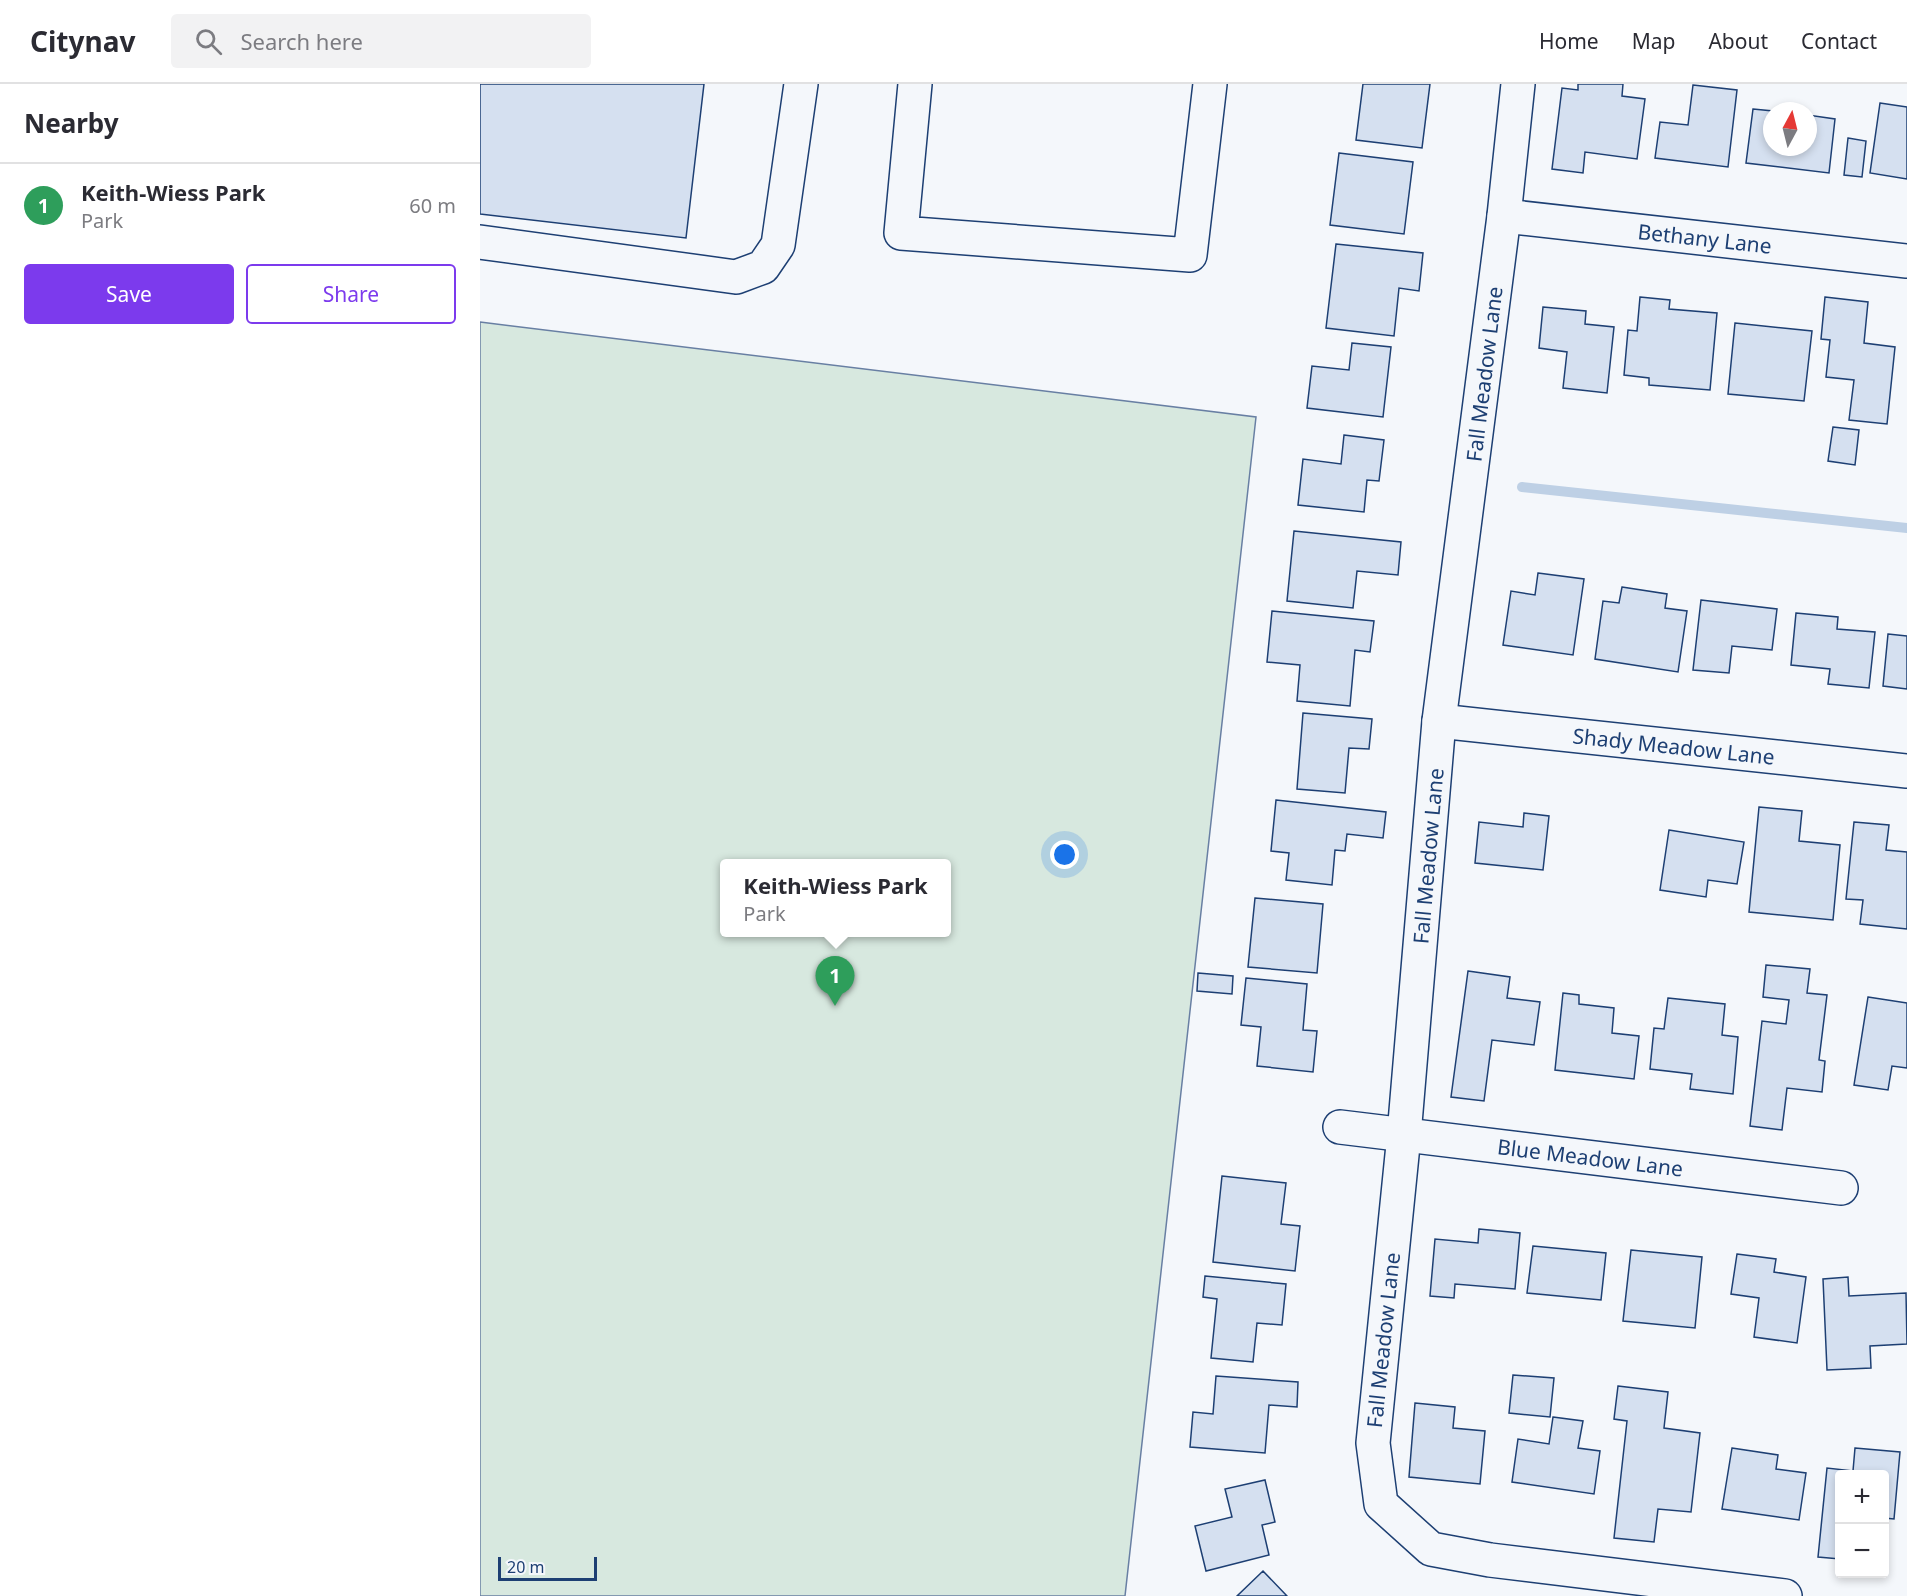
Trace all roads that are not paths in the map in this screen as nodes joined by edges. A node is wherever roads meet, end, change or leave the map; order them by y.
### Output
1 (801, 84) edge
2 (915, 84) edge
3 (1210, 84) edge
4 (1518, 84) edge
5 (1504, 216) junction
6 (480, 242) edge
7 (1907, 261) edge
8 (1439, 721) junction
9 (1907, 771) edge
10 (1340, 1127) dead end
11 (1404, 1135) junction
12 (1841, 1188) dead end
13 (1785, 1596) edge

1 - 6 street
2 - 3 street
4 - 5 street, Fall Meadow Lane
5 - 7 street, Bethany Lane
5 - 8 street, Fall Meadow Lane
8 - 9 street, Shady Meadow Lane
8 - 11 street, Fall Meadow Lane
10 - 11 street, Blue Meadow Lane
11 - 12 street, Blue Meadow Lane
11 - 13 street, Fall Meadow Lane

